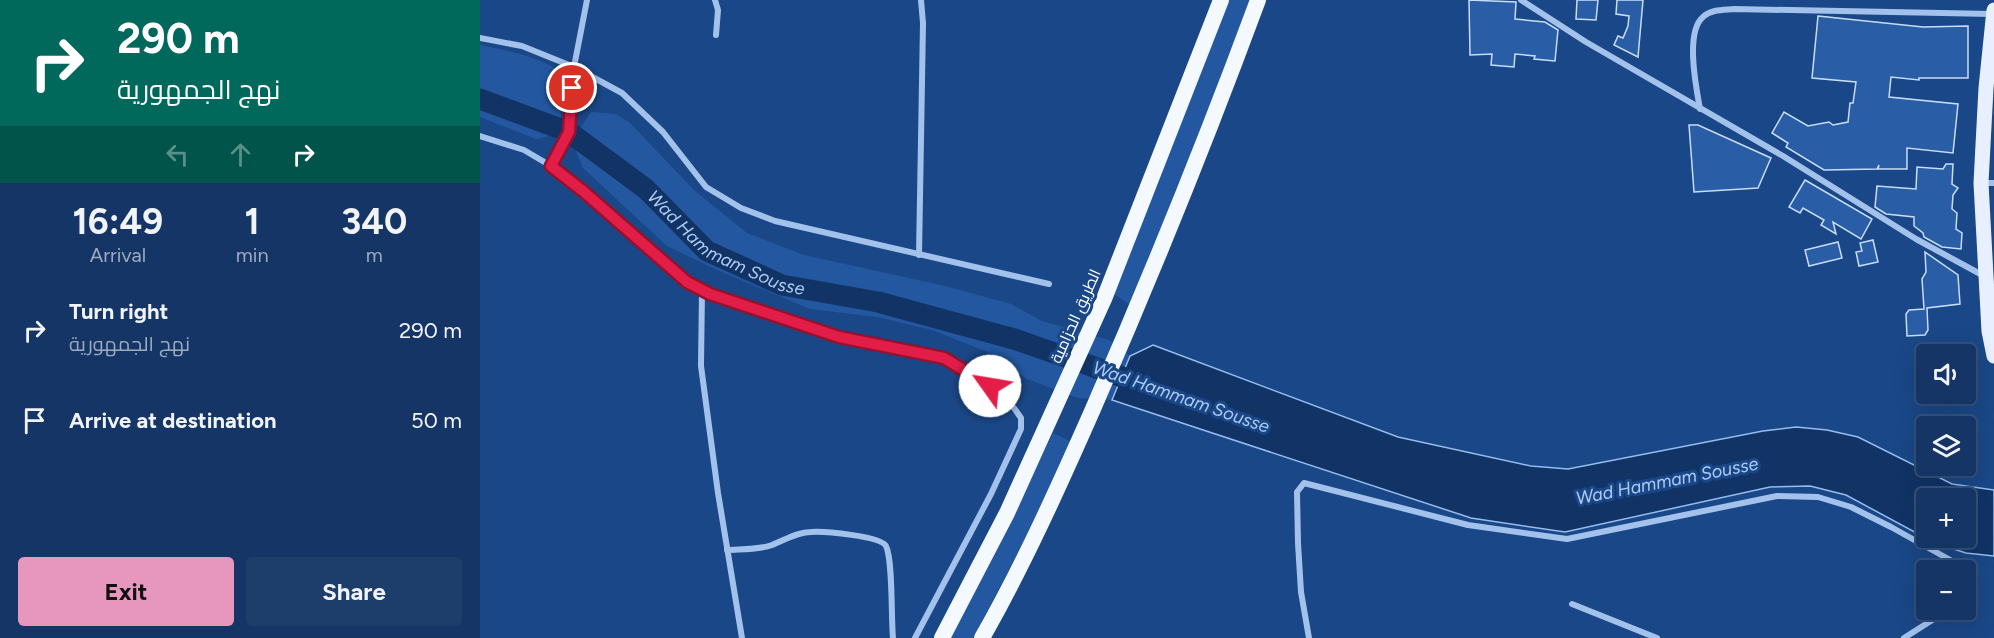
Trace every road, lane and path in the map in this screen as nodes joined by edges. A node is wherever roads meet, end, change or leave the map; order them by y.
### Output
1 (587, 0) edge
2 (715, 0) edge
3 (921, 0) edge
4 (1221, 0) edge
5 (1258, 0) edge
6 (1521, 0) edge
7 (1994, 12) edge
8 (716, 35) dead end
9 (480, 38) edge
10 (574, 67) junction
11 (1700, 109) junction
12 (480, 136) edge
13 (551, 166) junction
14 (1987, 183) edge
15 (919, 255) junction
16 (1985, 276) junction
17 (1049, 284) dead end
18 (702, 290) junction
19 (1991, 333) edge
20 (1994, 356) edge
21 (727, 550) junction
22 (1950, 560) edge
23 (1572, 604) dead end
24 (1932, 620) edge
25 (742, 638) edge
26 (893, 638) edge
27 (915, 638) edge
28 (942, 638) edge
29 (982, 638) edge
30 (1309, 638) edge
31 (1657, 638) edge
32 (1904, 638) edge

1 - 10 street
2 - 8 street
3 - 15 street
4 - 28 highway, الطريق الحزامية
5 - 29 highway
6 - 11 street
7 - 11 street
7 - 14 main road
9 - 10 street
10 - 13 street
10 - 15 street
11 - 16 street
12 - 13 street
13 - 18 street
14 - 16 main road
15 - 17 street
16 - 19 main road
18 - 21 street
18 - 27 street
19 - 20 main road
21 - 25 street
21 - 26 street
22 - 30 street
23 - 31 street
24 - 32 street

